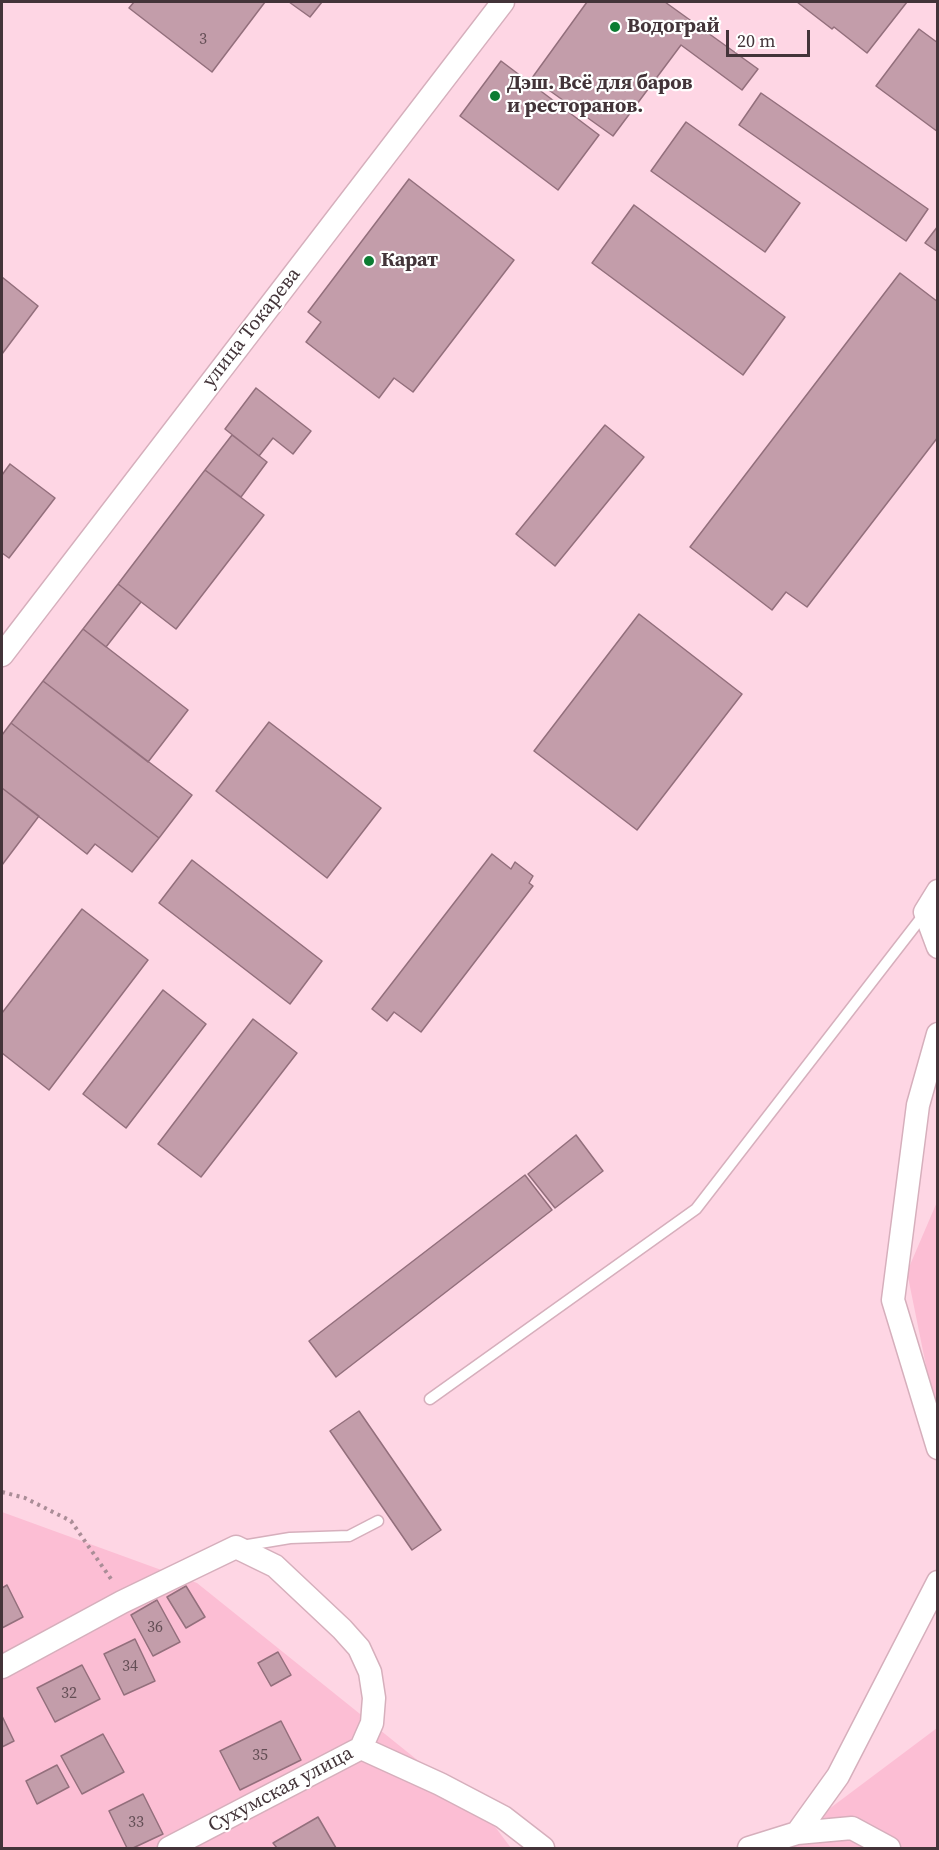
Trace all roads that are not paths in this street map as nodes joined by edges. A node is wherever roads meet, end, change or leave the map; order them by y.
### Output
1 (503, 2) edge
2 (2, 655) edge
3 (938, 891) edge
4 (925, 912) junction
5 (938, 947) edge
6 (938, 1034) edge
7 (430, 1399) dead end
8 (938, 1448) edge
9 (378, 1521) dead end
10 (236, 1547) junction
11 (938, 1582) edge
12 (2, 1667) edge
13 (361, 1748) junction
14 (797, 1833) junction
15 (169, 1848) edge
16 (543, 1848) edge
17 (749, 1848) edge
18 (889, 1848) edge

1 - 2 street, улица Токарева
3 - 4 street
4 - 5 street
4 - 7 lane
6 - 8 street
9 - 10 lane
10 - 12 street
10 - 13 street
11 - 14 street
13 - 15 street, Сухумская улица
13 - 16 street
14 - 17 street
14 - 18 street

